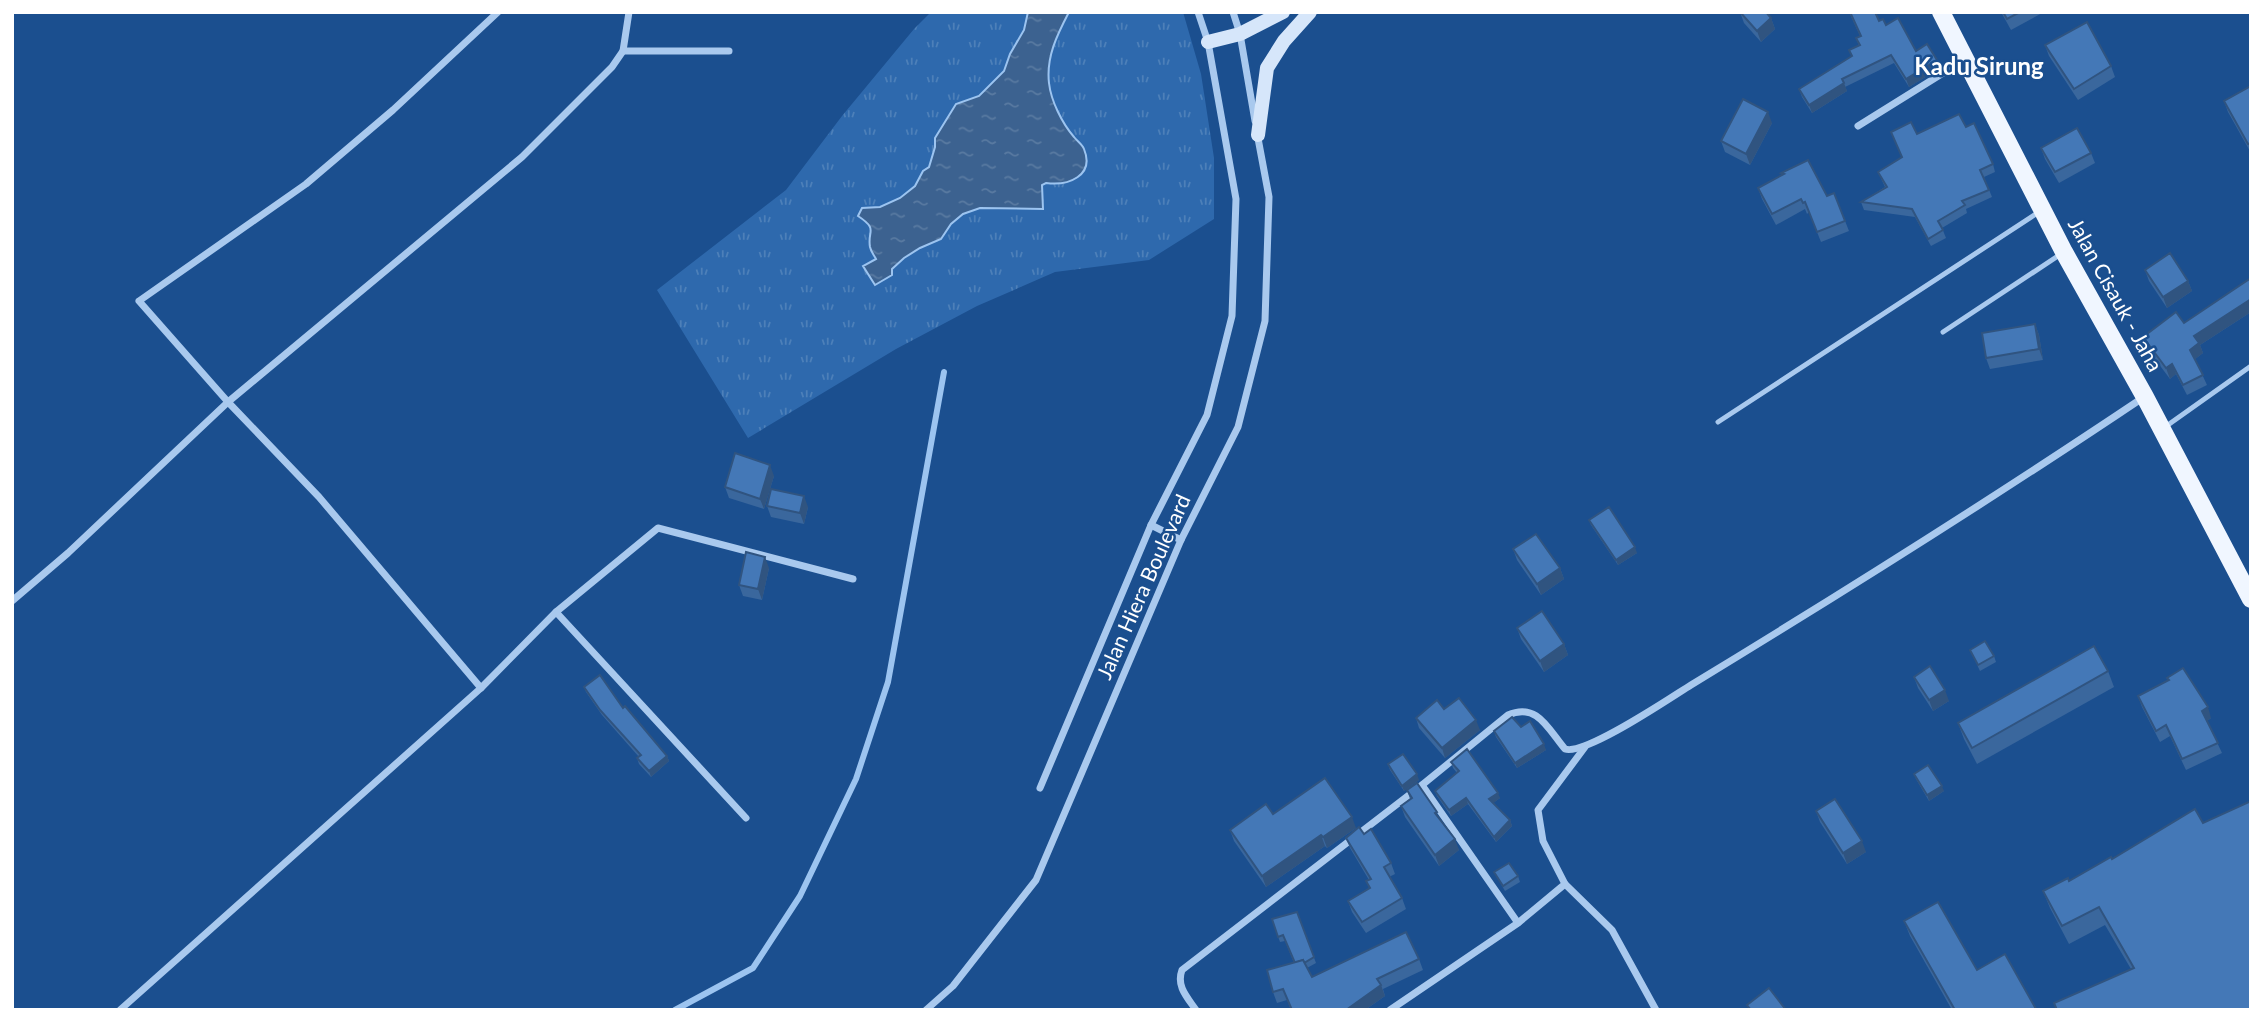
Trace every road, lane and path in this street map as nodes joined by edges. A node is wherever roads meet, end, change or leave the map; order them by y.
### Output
1 (498, 12) edge
2 (629, 12) edge
3 (1198, 12) edge
4 (1233, 12) edge
5 (1283, 12) edge
6 (1310, 12) edge
7 (1941, 12) edge
8 (1240, 34) junction
9 (1208, 42) junction
10 (623, 51) junction
11 (729, 51) dead end
12 (1965, 60) junction
13 (1858, 126) dead end
14 (1258, 135) junction
15 (2042, 210) junction
16 (2064, 252) junction
17 (1943, 332) dead end
18 (2251, 366) edge
19 (2145, 397) junction
20 (228, 402) junction
21 (1718, 422) dead end
22 (2161, 429) junction
23 (1151, 525) junction
24 (1181, 540) junction
25 (853, 579) dead end
26 (2251, 599) edge
27 (12, 601) edge
28 (555, 612) junction
29 (481, 688) junction
30 (1585, 747) junction
31 (1422, 785) junction
32 (1040, 788) dead end
33 (747, 818) dead end
34 (1565, 884) junction
35 (1518, 923) junction
36 (120, 1010) edge
37 (926, 1010) edge
38 (1196, 1010) edge
39 (1391, 1010) edge
40 (1656, 1010) edge

1 - 20 street
2 - 10 street
3 - 9 street, Jalan Hiera Boulevard
4 - 8 street, Jalan Hiera Boulevard
5 - 8 main road
6 - 14 main road
7 - 12 main road, Jalan Cisauk - Jaha
8 - 9 main road
8 - 14 street, Jalan Hiera Boulevard
9 - 23 street, Jalan Hiera Boulevard
10 - 11 street
10 - 20 street
12 - 13 street
12 - 15 main road, Jalan Cisauk - Jaha
14 - 24 street, Jalan Hiera Boulevard
15 - 16 main road, Jalan Cisauk - Jaha
15 - 21 lane
16 - 17 lane
16 - 19 main road, Jalan Cisauk - Jaha
18 - 22 lane
19 - 22 main road, Jalan Cisauk - Jaha
19 - 30 street
20 - 27 street
20 - 29 street
22 - 26 main road, Jalan Cisauk - Jaha
23 - 24 street
23 - 32 street, Jalan Hiera Boulevard
24 - 37 street, Jalan Hiera Boulevard
25 - 28 street
28 - 29 street
28 - 33 street
29 - 36 street
30 - 31 street
30 - 34 street
31 - 35 street
31 - 38 street
34 - 35 street
34 - 40 street
35 - 39 street

